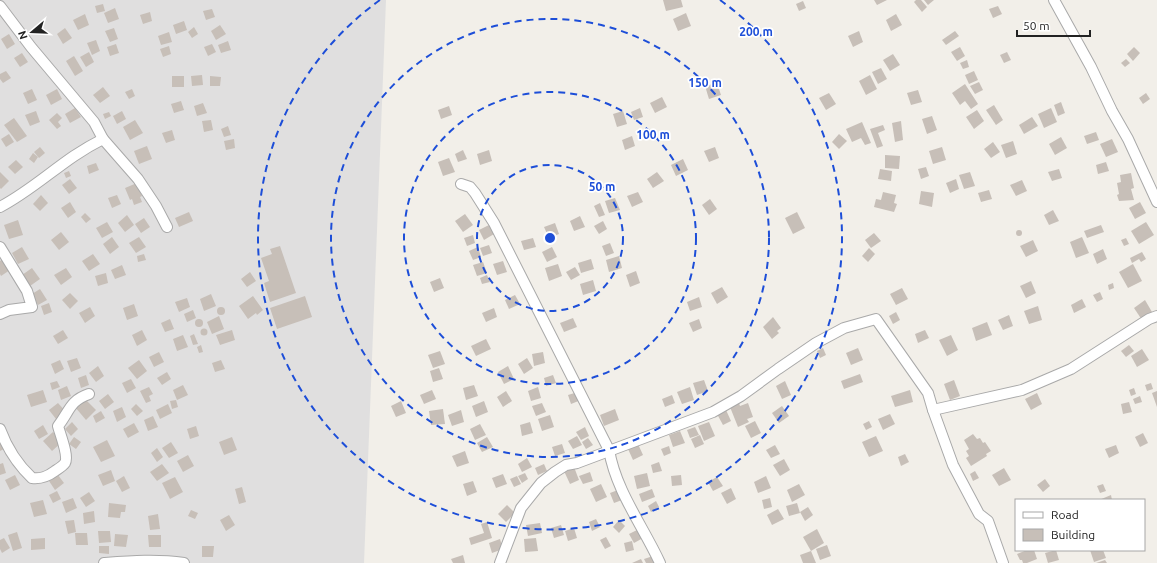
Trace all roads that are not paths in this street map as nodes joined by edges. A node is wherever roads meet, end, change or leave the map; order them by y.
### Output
1 (1054, 0) edge
2 (0, 6) edge
3 (103, 139) junction
4 (461, 184) dead end
5 (1157, 202) edge
6 (0, 207) edge
7 (167, 227) dead end
8 (0, 248) edge
9 (0, 314) edge
10 (1157, 316) edge
11 (88, 394) dead end
12 (933, 410) junction
13 (0, 429) edge
14 (609, 450) junction
15 (104, 563) edge
16 (184, 563) edge
17 (500, 563) edge
18 (660, 563) edge
19 (1003, 563) edge

1 - 5 street
2 - 3 street
3 - 6 street
3 - 7 street
4 - 14 street
8 - 9 street
10 - 12 street
11 - 13 street
12 - 14 street
12 - 19 street
14 - 17 street
14 - 18 street
15 - 16 street

